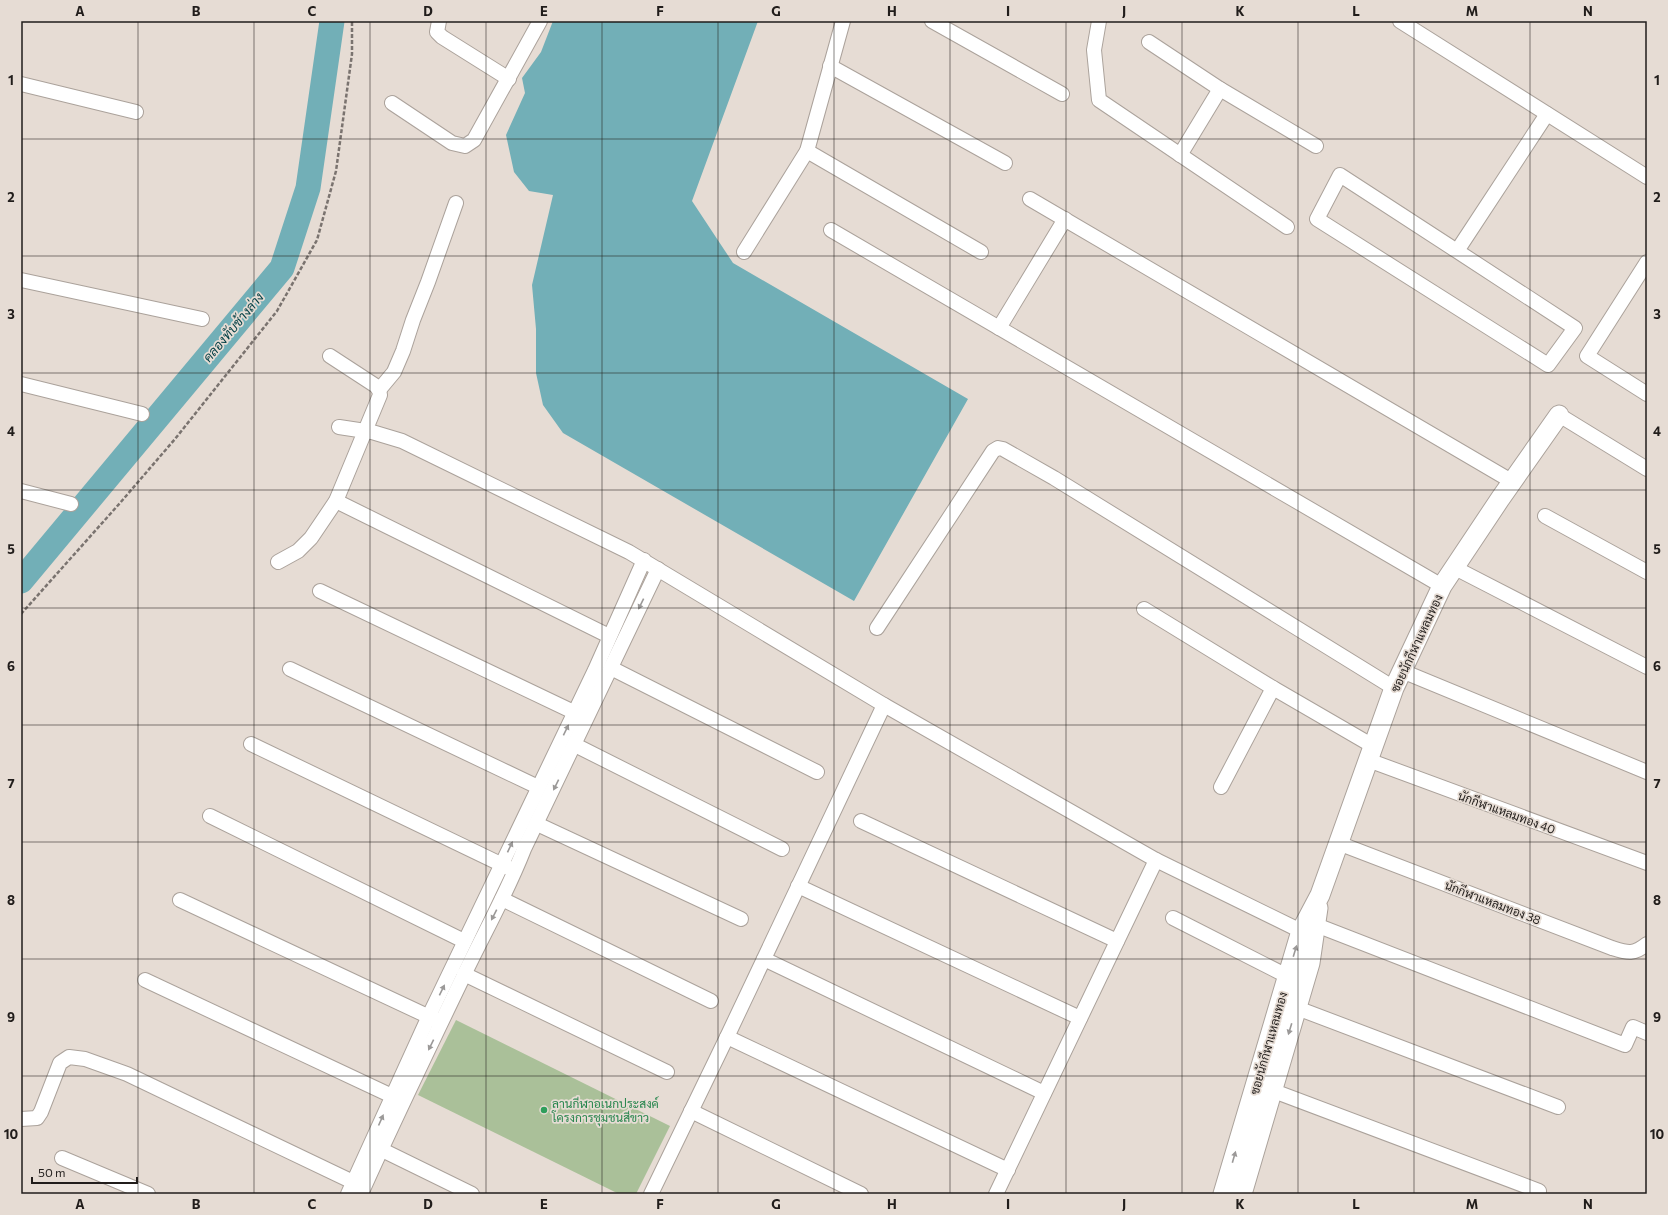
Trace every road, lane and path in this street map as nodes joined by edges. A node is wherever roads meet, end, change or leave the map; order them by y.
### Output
1 (352, 21) edge
2 (439, 21) edge
3 (540, 21) edge
4 (843, 21) edge
5 (932, 21) edge
6 (1099, 21) edge
7 (1400, 21) edge
8 (1149, 42) dead end
9 (830, 66) junction
10 (509, 80) junction
11 (21, 84) edge
12 (1220, 89) junction
13 (1062, 94) dead end
14 (392, 103) dead end
15 (136, 112) dead end
16 (1547, 114) junction
17 (1316, 146) dead end
18 (807, 151) junction
19 (1180, 155) junction
20 (1005, 163) dead end
21 (1647, 177) edge
22 (1030, 199) dead end
23 (456, 203) dead end
24 (1065, 219) junction
25 (1287, 227) dead end
26 (831, 230) dead end
27 (1457, 251) junction
28 (744, 252) dead end
29 (981, 252) dead end
30 (1647, 262) edge
31 (21, 280) edge
32 (202, 319) dead end
33 (999, 328) junction
34 (330, 356) dead end
35 (21, 384) edge
36 (379, 390) junction
37 (1647, 394) edge
38 (142, 414) dead end
39 (1559, 416) joint
40 (338, 427) dead end
41 (365, 431) junction
42 (1647, 469) edge
43 (1513, 482) junction
44 (21, 491) edge
45 (336, 501) junction
46 (71, 504) dead end
47 (1545, 516) dead end
48 (644, 560) junction
49 (278, 562) dead end
50 (1455, 568) junction
51 (658, 570) junction
52 (1647, 572) edge
53 (1442, 586) junction
54 (320, 591) dead end
55 (1144, 609) dead end
56 (21, 614) edge
57 (877, 628) dead end
58 (609, 636) junction
59 (1647, 667) edge
60 (611, 668) junction
61 (290, 669) dead end
62 (1402, 671) junction
63 (1273, 688) junction
64 (1394, 688) junction
65 (884, 705) junction
66 (574, 712) junction
67 (588, 719) junction
68 (251, 744) dead end
69 (575, 745) junction
70 (1370, 753) junction
71 (817, 772) dead end
72 (1647, 772) edge
73 (538, 787) junction
74 (1221, 787) dead end
75 (210, 816) dead end
76 (861, 821) dead end
77 (537, 824) junction
78 (1338, 843) junction
79 (782, 849) dead end
80 (1156, 860) junction
81 (1647, 864) edge
82 (502, 865) junction
83 (516, 871) junction
84 (798, 886) junction
85 (502, 899) junction
86 (180, 900) dead end
87 (1173, 918) dead end
88 (741, 919) dead end
89 (1308, 928) junction
90 (464, 941) junction
91 (1117, 941) junction
92 (1647, 944) edge
93 (764, 959) junction
94 (464, 974) junction
95 (1287, 976) junction
96 (145, 980) dead end
97 (711, 1001) dead end
98 (1296, 1008) junction
99 (429, 1016) junction
100 (1080, 1018) junction
101 (442, 1022) junction
102 (1647, 1033) edge
103 (727, 1037) junction
104 (666, 1072) dead end
105 (1271, 1090) junction
106 (1044, 1093) junction
107 (392, 1096) junction
108 (1558, 1107) dead end
109 (691, 1112) junction
110 (21, 1119) edge
111 (376, 1147) junction
112 (62, 1158) dead end
113 (1008, 1170) junction
114 (350, 1188) edge
115 (1539, 1191) dead end
116 (656, 1192) edge
117 (148, 1194) edge
118 (361, 1194) edge
119 (472, 1194) edge
120 (861, 1194) edge
121 (996, 1194) edge
122 (1229, 1194) edge

1 - 56 path
2 - 10 street
3 - 10 street
4 - 9 street
5 - 13 street
6 - 19 street
7 - 16 street
8 - 12 street
9 - 18 street
9 - 20 street
10 - 14 street
11 - 15 street
12 - 17 street
12 - 19 street
16 - 21 street
16 - 27 street
18 - 28 street
18 - 29 street
19 - 25 street
22 - 24 street
23 - 36 street
24 - 33 street
24 - 43 street
26 - 33 street
27 - 27 street
30 - 37 street
31 - 32 street
33 - 53 street
34 - 36 street
35 - 38 street
36 - 41 street
39 - 42 street
39 - 43 street, ซอยนักกีฬาแหลมทอง
40 - 41 street
41 - 45 street
41 - 48 street
43 - 50 street, ซอยนักกีฬาแหลมทอง
44 - 46 street
45 - 49 street
45 - 58 street
47 - 52 street
48 - 51 street
48 - 58 street
50 - 53 street, ซอยนักกีฬาแหลมทอง
50 - 59 street
51 -> 60 street
51 - 65 street
53 - 62 street, ซอยนักกีฬาแหลมทอง
54 - 66 street
55 - 63 street, นักกีฬาแหลมทอง 40
57 - 64 street
58 - 66 street
60 - 67 street
60 - 71 street
61 - 73 street
62 - 64 street, ซอยนักกีฬาแหลมทอง
62 - 72 street
63 - 70 street, นักกีฬาแหลมทอง 40
63 - 74 street
64 - 70 street, ซอยนักกีฬาแหลมทอง
65 - 80 street
65 - 84 street
66 - 67 street
73 -> 66 street
67 - 69 street
68 - 82 street
69 -> 77 street
69 - 79 street
70 - 78 street, ซอยนักกีฬาแหลมทอง
70 - 81 street, นักกีฬาแหลมทอง 40
82 -> 73 street
75 - 90 street
76 - 91 street
77 - 83 street
77 - 88 street
78 - 89 street, ซอยนักกีฬาแหลมทอง
78 - 92 street, นักกีฬาแหลมทอง 38
80 - 89 street
80 - 91 street
82 - 83 street
82 - 90 street
83 - 85 street
84 - 93 street
84 - 100 street
85 -> 94 street
85 - 97 street
86 - 99 street
87 - 95 street
95 -> 89 street, ซอยนักกีฬาแหลมทอง
89 - 98 street, ซอยนักกีฬาแหลมทอง
89 - 102 street
99 -> 90 street
91 - 100 street
93 - 103 street
93 - 106 street
94 - 101 street
94 - 104 street
122 -> 95 street, ซอยนักกีฬาแหลมทอง
96 - 107 street
98 -> 105 street, ซอยนักกีฬาแหลมทอง
98 - 108 street
99 - 101 street
99 - 107 street
100 - 106 street
101 -> 111 street
103 - 109 street
103 - 113 street
105 - 115 street
105 - 122 street, ซอยนักกีฬาแหลมทอง
106 - 113 street
111 -> 107 street
109 - 116 street
109 - 120 street
110 - 114 street
111 - 114 street
111 - 118 street
111 - 119 street
112 - 117 street
113 - 121 street

